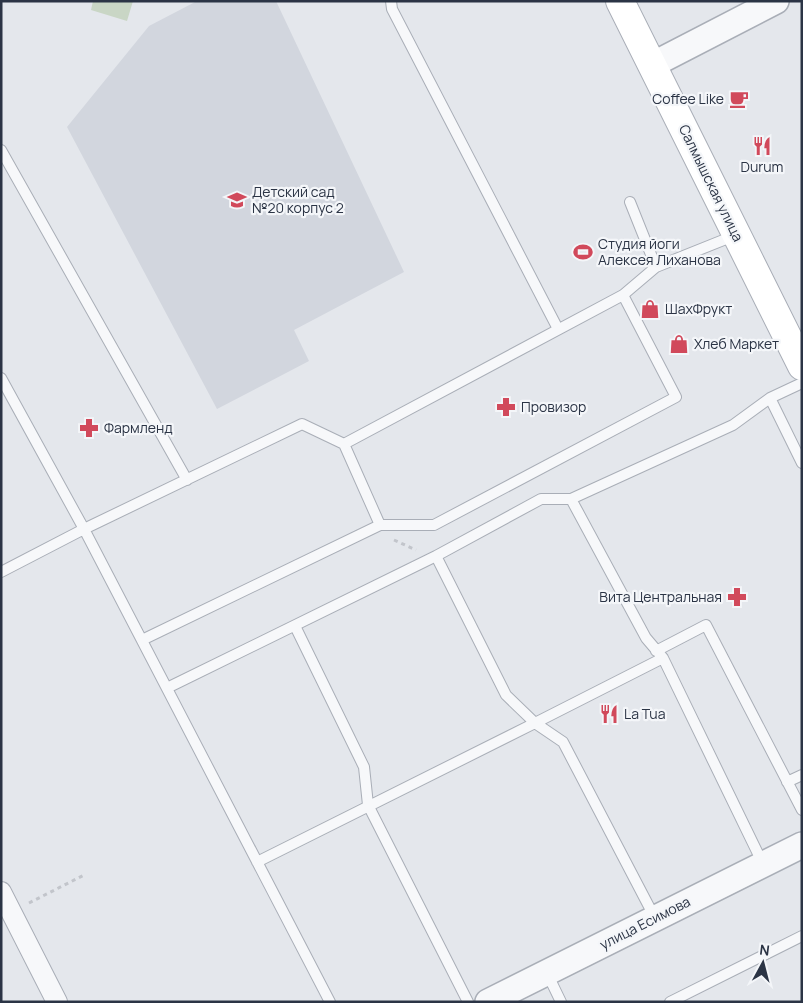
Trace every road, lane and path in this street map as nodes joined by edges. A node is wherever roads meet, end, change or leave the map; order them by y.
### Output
1 (391, 1) edge
2 (620, 1) edge
3 (776, 1) edge
4 (652, 64) junction
5 (1, 150) edge
6 (630, 202) dead end
7 (737, 235) junction
8 (656, 267) junction
9 (623, 295) junction
10 (558, 329) junction
11 (802, 366) edge
12 (1, 378) edge
13 (802, 383) edge
14 (770, 398) junction
15 (344, 444) junction
16 (802, 464) edge
17 (187, 480) junction
18 (571, 499) junction
19 (380, 525) junction
20 (84, 529) junction
21 (436, 556) junction
22 (1, 572) edge
23 (295, 626) junction
24 (142, 640) junction
25 (660, 654) junction
26 (167, 688) junction
27 (535, 723) junction
28 (802, 775) edge
29 (787, 782) junction
30 (368, 805) junction
31 (802, 810) edge
32 (802, 846) edge
33 (257, 862) junction
34 (763, 864) junction
35 (86, 874) dead end
36 (1, 892) edge
37 (11, 912) junction
38 (655, 918) junction
39 (802, 936) edge
40 (546, 973) junction
41 (57, 1002) edge
42 (330, 1002) edge
43 (468, 1002) edge
44 (488, 1002) edge
45 (561, 1002) edge
46 (670, 1002) edge

1 - 10 lane
2 - 4 main road, Салмышская улица
3 - 4 street
4 - 7 main road, Салмышская улица
5 - 17 lane
6 - 8 lane
7 - 8 lane
7 - 11 main road, Салмышская улица
8 - 9 lane
9 - 10 lane
9 - 19 lane
10 - 15 lane
12 - 20 lane
13 - 14 lane
14 - 16 lane
14 - 18 lane
15 - 17 lane
15 - 19 lane
17 - 20 lane
18 - 21 lane
18 - 25 lane
19 - 24 lane
20 - 22 lane
20 - 24 lane
21 - 23 lane
21 - 27 lane
23 - 26 lane
23 - 30 lane
24 - 26 lane
25 - 27 lane
25 - 29 lane
25 - 34 lane
26 - 33 lane
27 - 30 lane
27 - 38 lane
28 - 29 lane
29 - 31 lane
30 - 33 lane
30 - 43 lane
32 - 34 street, улица Есимова
33 - 42 lane
34 - 38 street, улица Есимова
35 - 37 path
36 - 37 street
37 - 41 street
38 - 40 street, улица Есимова
39 - 46 lane
40 - 44 street, улица Есимова
40 - 45 lane

